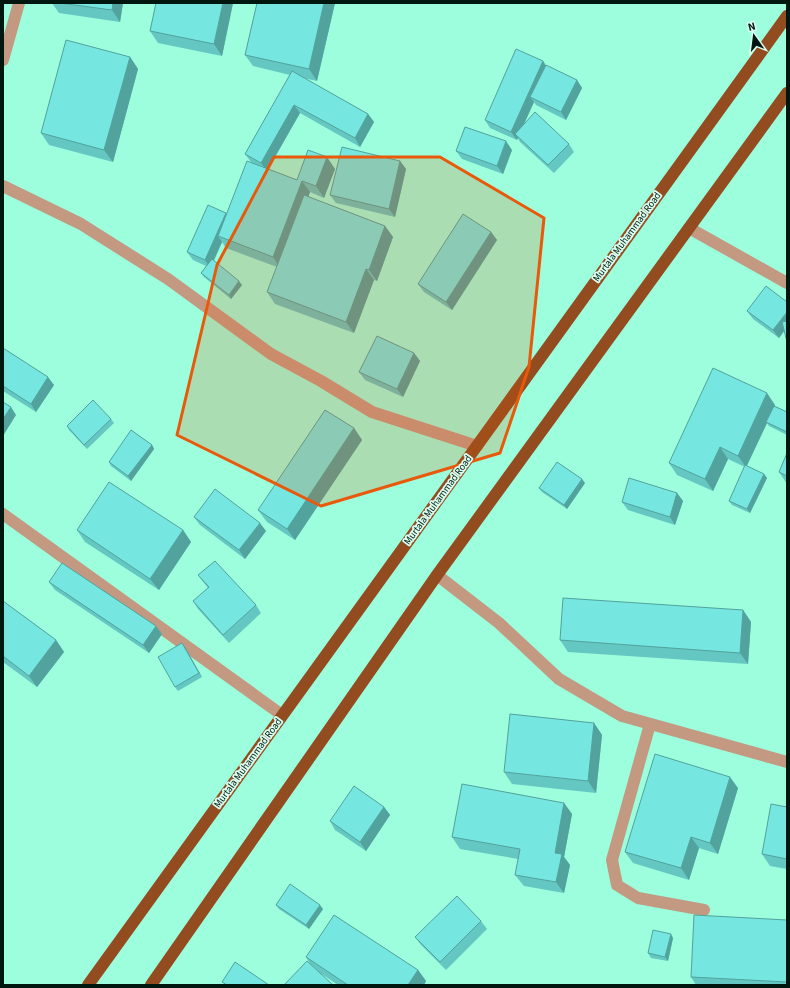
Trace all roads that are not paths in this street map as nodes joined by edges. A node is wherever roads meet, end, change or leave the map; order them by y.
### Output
1 (19, 3) edge
2 (787, 16) edge
3 (3, 60) edge
4 (787, 93) edge
5 (3, 186) edge
6 (689, 228) junction
7 (787, 282) edge
8 (477, 446) junction
9 (3, 514) edge
10 (437, 575) junction
11 (282, 715) junction
12 (650, 724) junction
13 (787, 762) edge
14 (704, 910) dead end
15 (88, 985) edge
16 (151, 985) edge

1 - 3 street
2 - 8 highway, Murtala Muhammad Road
4 - 6 highway
5 - 8 street
6 - 7 street
6 - 10 highway
8 - 11 highway, Murtala Muhammad Road
9 - 11 street
10 - 12 street
10 - 16 highway
11 - 15 highway, Murtala Muhammad Road
12 - 13 street
12 - 14 street

